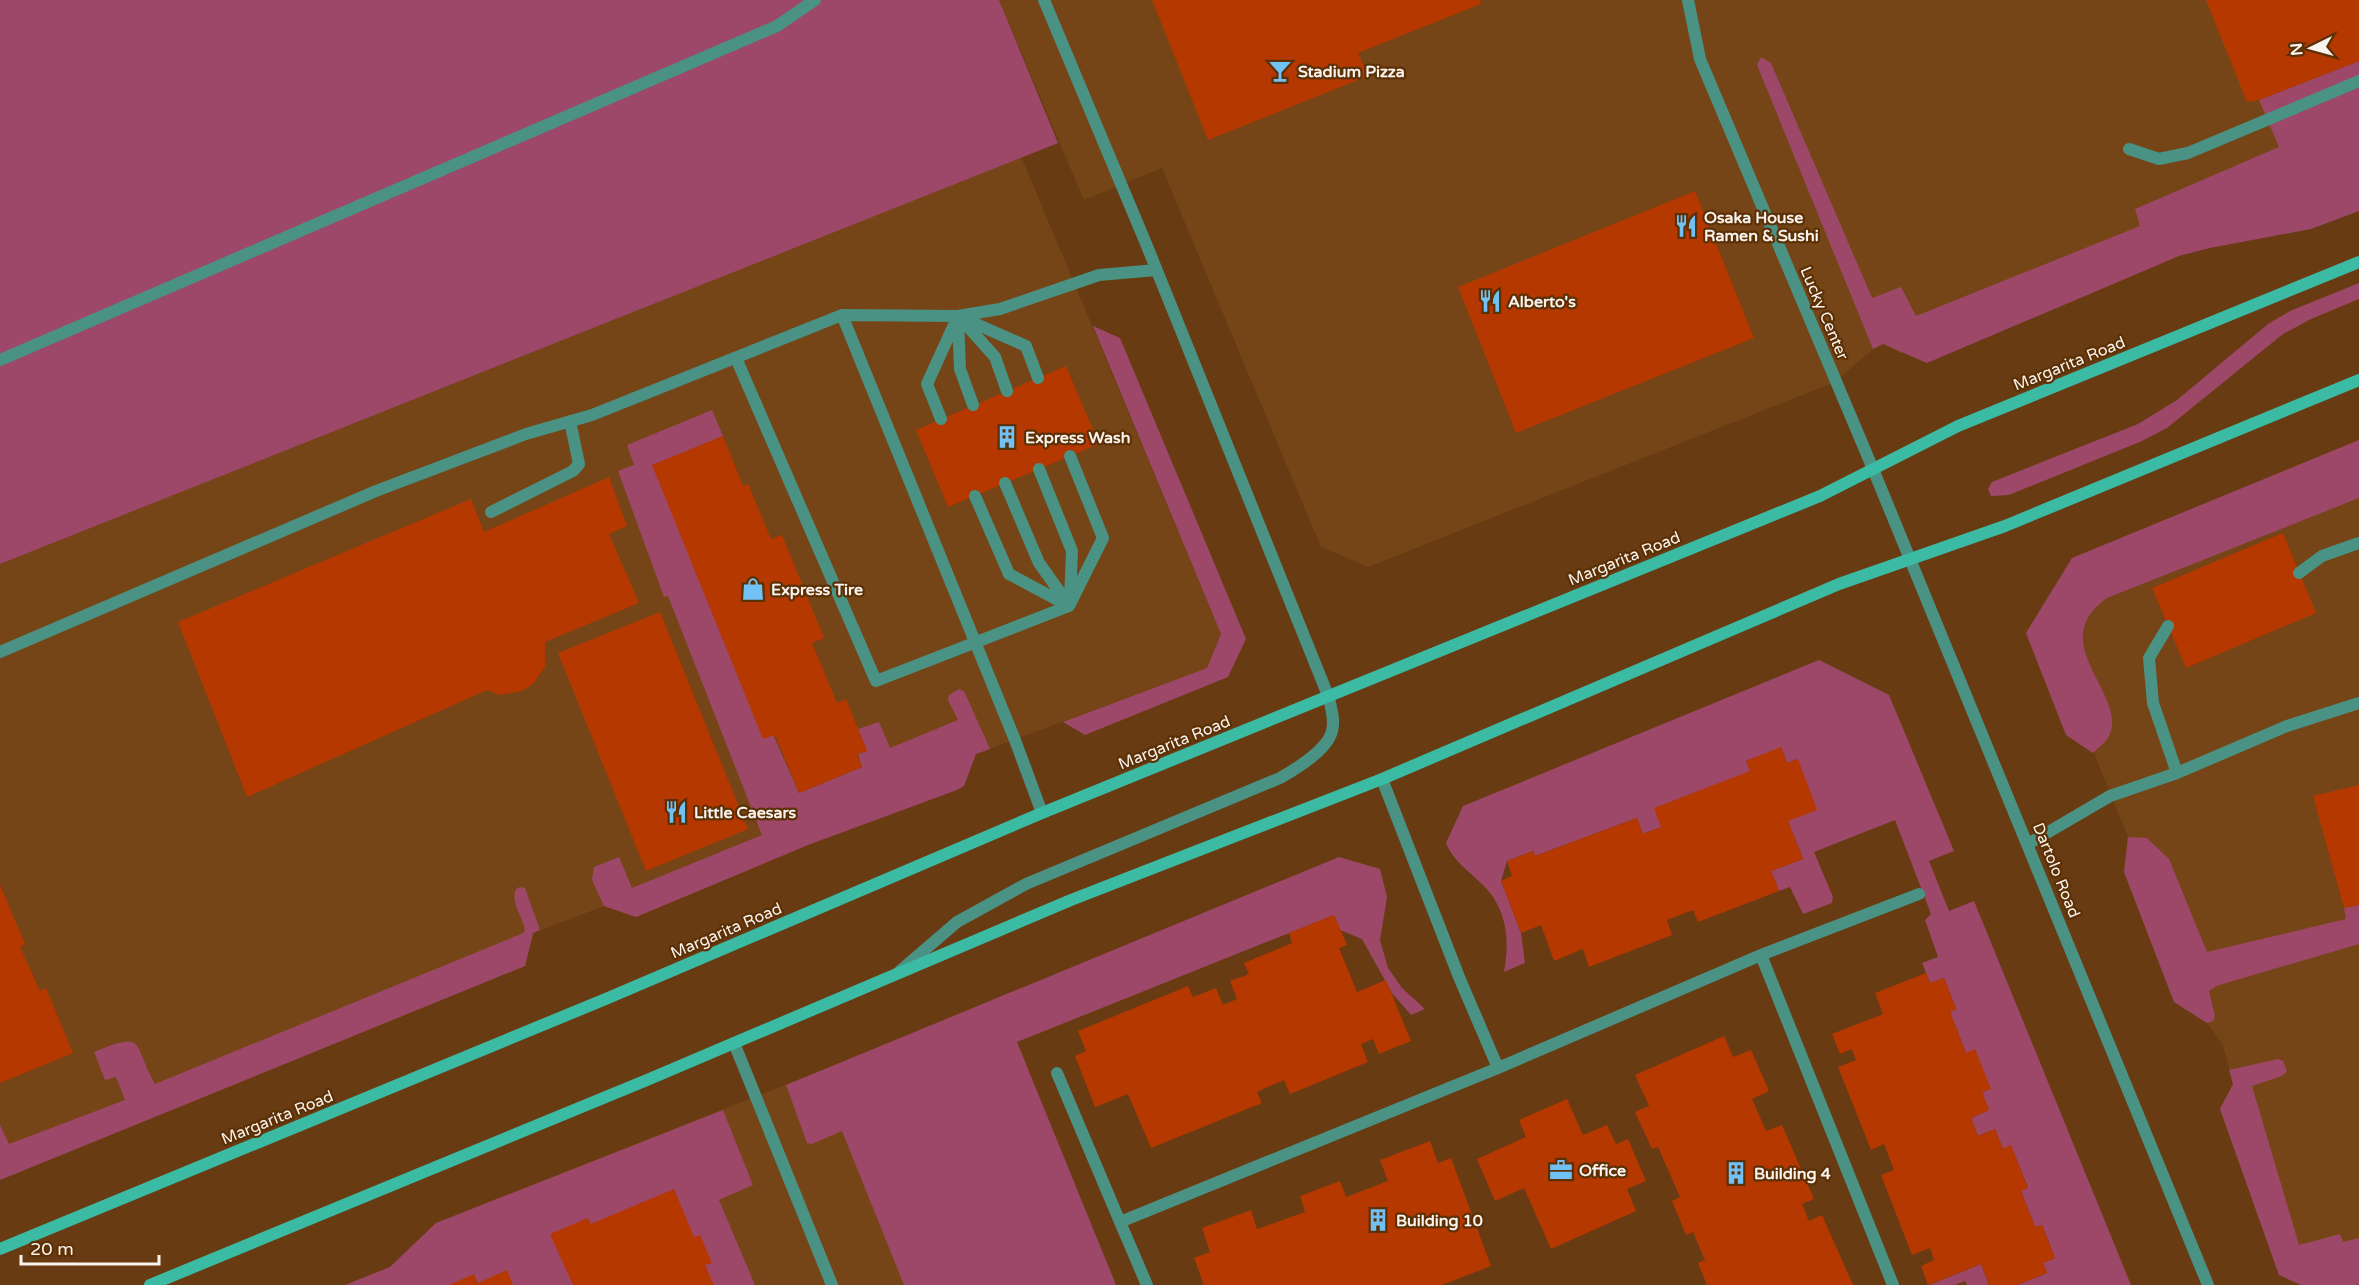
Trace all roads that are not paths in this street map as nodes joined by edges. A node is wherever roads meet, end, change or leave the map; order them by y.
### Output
1 (815, 0) edge
2 (1044, 0) edge
3 (1688, 0) edge
4 (2359, 81) edge
5 (2130, 150) dead end
6 (2359, 262) edge
7 (1156, 270) junction
8 (842, 315) junction
9 (958, 316) junction
10 (736, 358) junction
11 (0, 360) edge
12 (1038, 378) dead end
13 (2359, 380) edge
14 (1007, 391) dead end
15 (973, 405) dead end
16 (941, 419) dead end
17 (570, 421) junction
18 (1070, 456) dead end
19 (1040, 469) dead end
20 (1873, 469) junction
21 (1005, 483) dead end
22 (975, 496) dead end
23 (491, 512) dead end
24 (2359, 543) edge
25 (1911, 559) junction
26 (2299, 573) dead end
27 (1069, 606) junction
28 (2168, 626) dead end
29 (974, 643) junction
30 (0, 652) edge
31 (1329, 698) junction
32 (2359, 703) edge
33 (2177, 773) junction
34 (1382, 779) junction
35 (1042, 813) junction
36 (2028, 844) junction
37 (1919, 894) dead end
38 (1761, 956) junction
39 (895, 975) junction
40 (734, 1043) junction
41 (1498, 1068) junction
42 (1057, 1073) dead end
43 (1120, 1222) junction
44 (0, 1249) edge
45 (150, 1285) edge
46 (832, 1285) edge
47 (1147, 1285) edge
48 (1893, 1285) edge
49 (2208, 1285) edge

1 - 11 street
2 - 7 street
3 - 20 street, Lucky Center
4 - 5 street
6 - 20 main road, Margarita Road
7 - 9 street
7 - 31 street
8 - 9 street
8 - 10 street
8 - 29 street
9 - 12 street
9 - 14 street
9 - 15 street
9 - 16 street
10 - 17 street
10 - 29 street
13 - 25 main road
17 - 23 street
17 - 30 street
18 - 27 street
19 - 27 street
20 - 25 street, Dartolo Road
20 - 31 main road, Margarita Road
21 - 27 street
22 - 27 street
24 - 26 street
25 - 34 main road
25 - 36 street, Dartolo Road
27 - 29 street
28 - 33 street
29 - 35 street
31 - 35 main road, Margarita Road
31 - 39 street
32 - 33 street
33 - 36 street
34 - 39 main road
34 - 41 street
35 - 44 main road, Margarita Road
36 - 49 street, Dartolo Road
37 - 38 street
38 - 41 street
38 - 48 street
39 - 40 main road
40 - 45 main road
40 - 46 street
41 - 43 street
42 - 43 street
43 - 47 street

